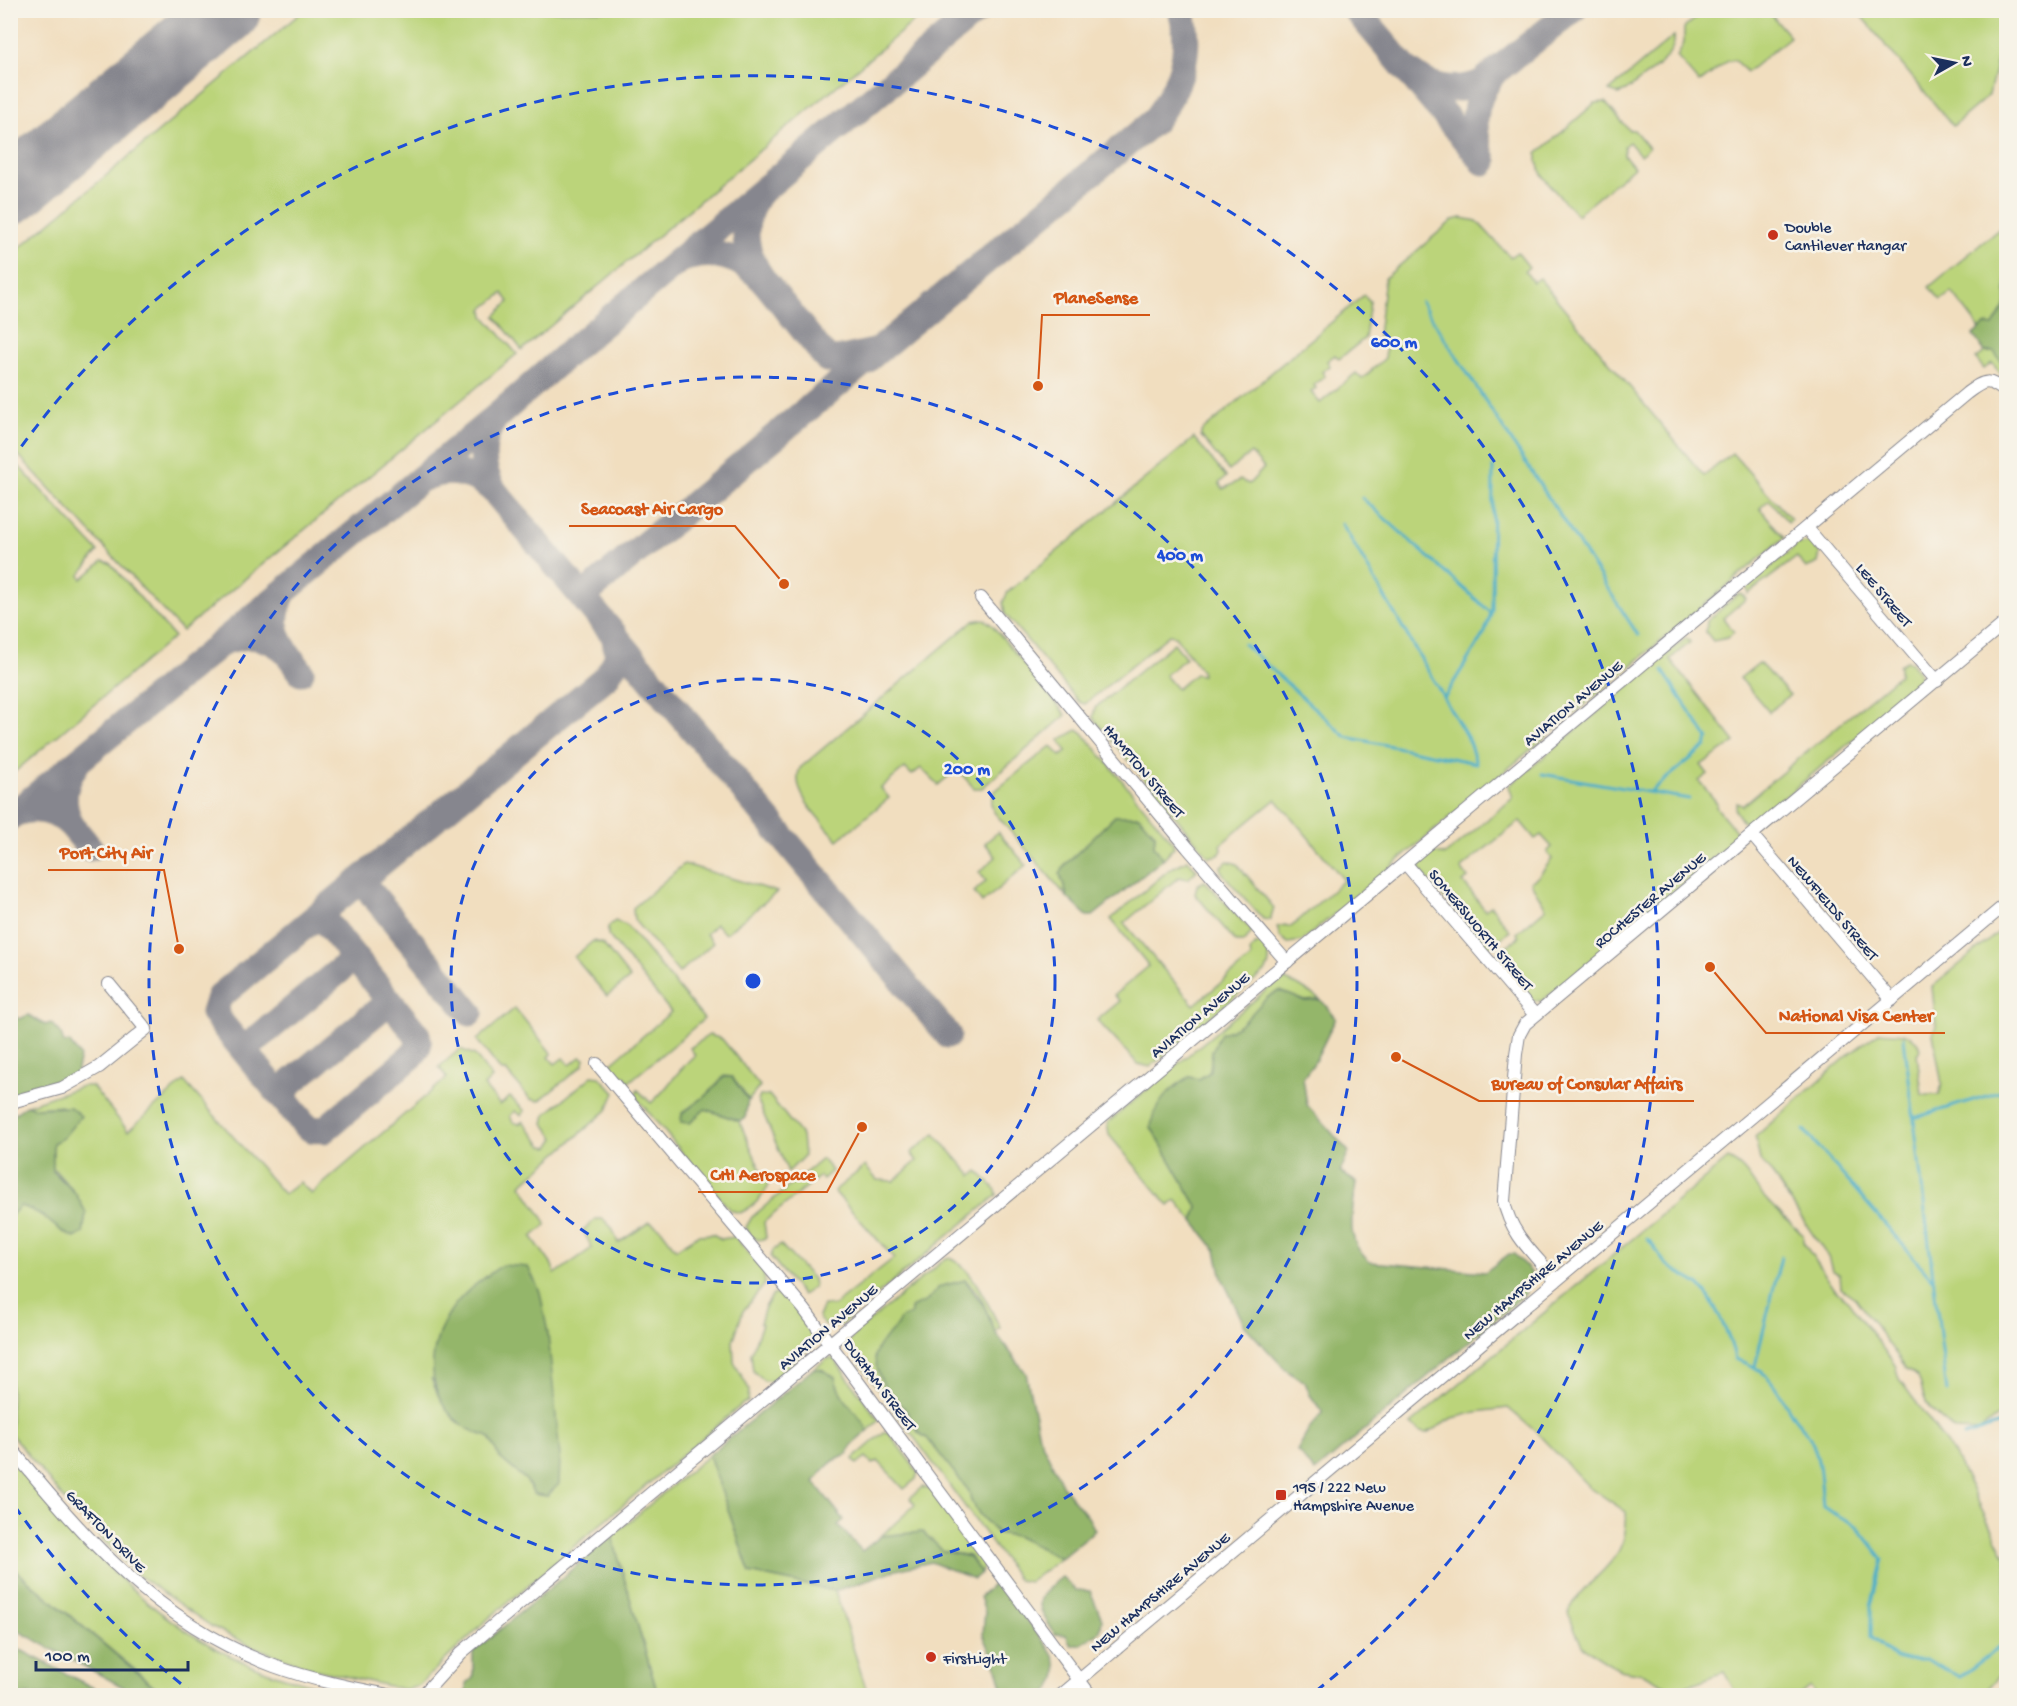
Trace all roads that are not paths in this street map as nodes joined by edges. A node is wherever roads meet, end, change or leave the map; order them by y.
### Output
1 (2007, 393) edge
2 (1807, 528) junction
3 (981, 598) dead end
4 (2007, 622) edge
5 (1936, 681) junction
6 (1752, 836) junction
7 (1405, 863) junction
8 (2007, 904) edge
9 (1287, 962) junction
10 (110, 984) dead end
11 (1892, 1000) junction
12 (1535, 1015) junction
13 (597, 1064) dead end
14 (10, 1106) edge
15 (1556, 1280) junction
16 (831, 1344) junction
17 (10, 1447) edge
18 (1079, 1680) junction
19 (393, 1695) edge
20 (422, 1695) edge
21 (1060, 1695) edge
22 (1092, 1695) edge

1 - 2 street, AVIATION AVENUE
2 - 5 street, LEE STREET
2 - 7 street, AVIATION AVENUE
3 - 9 street, HAMPTON STREET
4 - 5 street, ROCHESTER AVENUE
5 - 6 street, ROCHESTER AVENUE
6 - 11 street, NEWFIELDS STREET
6 - 12 street, ROCHESTER AVENUE
7 - 9 street, AVIATION AVENUE
7 - 12 street, SOMERSWORTH STREET
8 - 11 street, NEW HAMPSHIRE AVENUE
9 - 16 street, AVIATION AVENUE
10 - 14 street
11 - 15 street, NEW HAMPSHIRE AVENUE
12 - 15 street, ROCHESTER AVENUE
13 - 16 street, DURHAM STREET
15 - 18 street, NEW HAMPSHIRE AVENUE
16 - 18 street, DURHAM STREET
16 - 20 street, AVIATION AVENUE
17 - 19 street, GRAFTON DRIVE
18 - 21 street, NEW HAMPSHIRE AVENUE
18 - 22 street, DURHAM STREET

